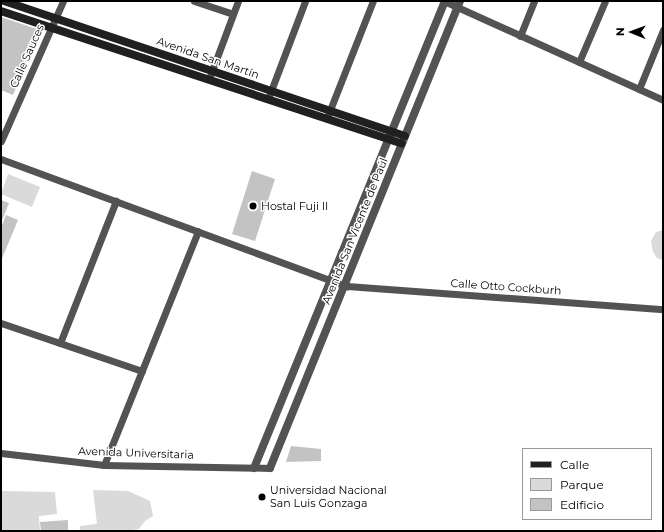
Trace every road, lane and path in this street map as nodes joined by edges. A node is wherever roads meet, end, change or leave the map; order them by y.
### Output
1 (4, 1) edge
2 (63, 1) edge
3 (194, 1) edge
4 (238, 1) edge
5 (305, 1) edge
6 (373, 1) edge
7 (445, 1) edge
8 (534, 1) edge
9 (605, 1) edge
10 (459, 4) edge
11 (1, 11) edge
12 (233, 14) junction
13 (55, 18) junction
14 (51, 28) junction
15 (663, 30) edge
16 (520, 36) junction
17 (579, 62) junction
18 (212, 70) junction
19 (208, 80) junction
20 (639, 89) junction
21 (271, 90) junction
22 (267, 100) junction
23 (663, 100) edge
24 (330, 110) junction
25 (326, 119) junction
26 (392, 132) junction
27 (405, 136) junction
28 (388, 140) junction
29 (1, 141) edge
30 (402, 144) junction
31 (1, 159) edge
32 (116, 201) junction
33 (198, 231) junction
34 (663, 309) edge
35 (1, 323) edge
36 (60, 343) junction
37 (142, 371) junction
38 (1, 453) edge
39 (104, 465) junction
40 (254, 468) junction
41 (270, 468) joint

1 - 13 main road, Avenida San Martín
2 - 13 street, Calle Sauces
3 - 12 street
4 - 12 street
5 - 21 street
6 - 24 street
7 - 10 street
7 - 26 street, Avenida San Vicente de Paúl
8 - 16 street
9 - 17 street
10 - 16 street
10 - 27 street, Avenida San Vicente de Paúl
11 - 14 main road, Avenida San Martín
12 - 18 street
13 - 14 street, Calle Sauces
13 - 18 main road, Avenida San Martín
14 - 19 main road, Avenida San Martín
14 - 29 street, Calle Sauces
15 - 20 street
16 - 17 street
17 - 20 street
18 - 19 street
18 - 21 main road, Avenida San Martín
19 - 22 main road, Avenida San Martín
20 - 23 street
21 - 22 street
21 - 24 main road, Avenida San Martín
22 - 25 main road, Avenida San Martín
24 - 25 street
24 - 26 main road, Avenida San Martín
25 - 28 main road, Avenida San Martín
26 - 27 main road, Avenida San Martín
26 - 28 street, Avenida San Vicente de Paúl
27 - 30 street, Avenida San Vicente de Paúl
28 - 30 main road, Avenida San Martín
28 - 40 street, Avenida San Vicente de Paúl
30 - 41 street, Avenida San Vicente de Paúl
31 - 32 street, Calle Otto Cockburh
32 - 33 street, Calle Otto Cockburh
32 - 36 street
33 - 34 street, Calle Otto Cockburh
33 - 37 street
35 - 36 street
36 - 37 street
37 - 39 street
38 - 39 street, Avenida Universitaria
39 - 40 street, Avenida Universitaria
40 - 41 street, Avenida Universitaria

